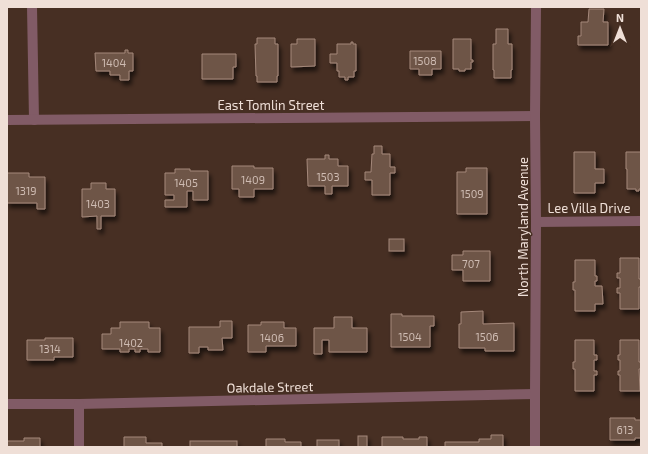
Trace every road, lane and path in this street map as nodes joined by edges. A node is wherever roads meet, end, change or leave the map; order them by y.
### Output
1 (32, 7) edge
2 (536, 7) edge
3 (535, 116) junction
4 (7, 120) edge
5 (34, 120) junction
6 (641, 221) edge
7 (536, 222) junction
8 (534, 394) junction
9 (7, 404) edge
10 (79, 404) junction
11 (79, 447) edge
12 (535, 447) edge

1 - 5 street
2 - 3 street, North Maryland Avenue
3 - 5 street, East Tomlin Street
3 - 7 street, North Maryland Avenue
4 - 5 street, East Tomlin Street
6 - 7 street, Lee Villa Drive
7 - 8 street, North Maryland Avenue
8 - 10 street, Oakdale Street
8 - 12 street, North Maryland Avenue
9 - 10 street, Oakdale Street
10 - 11 street

